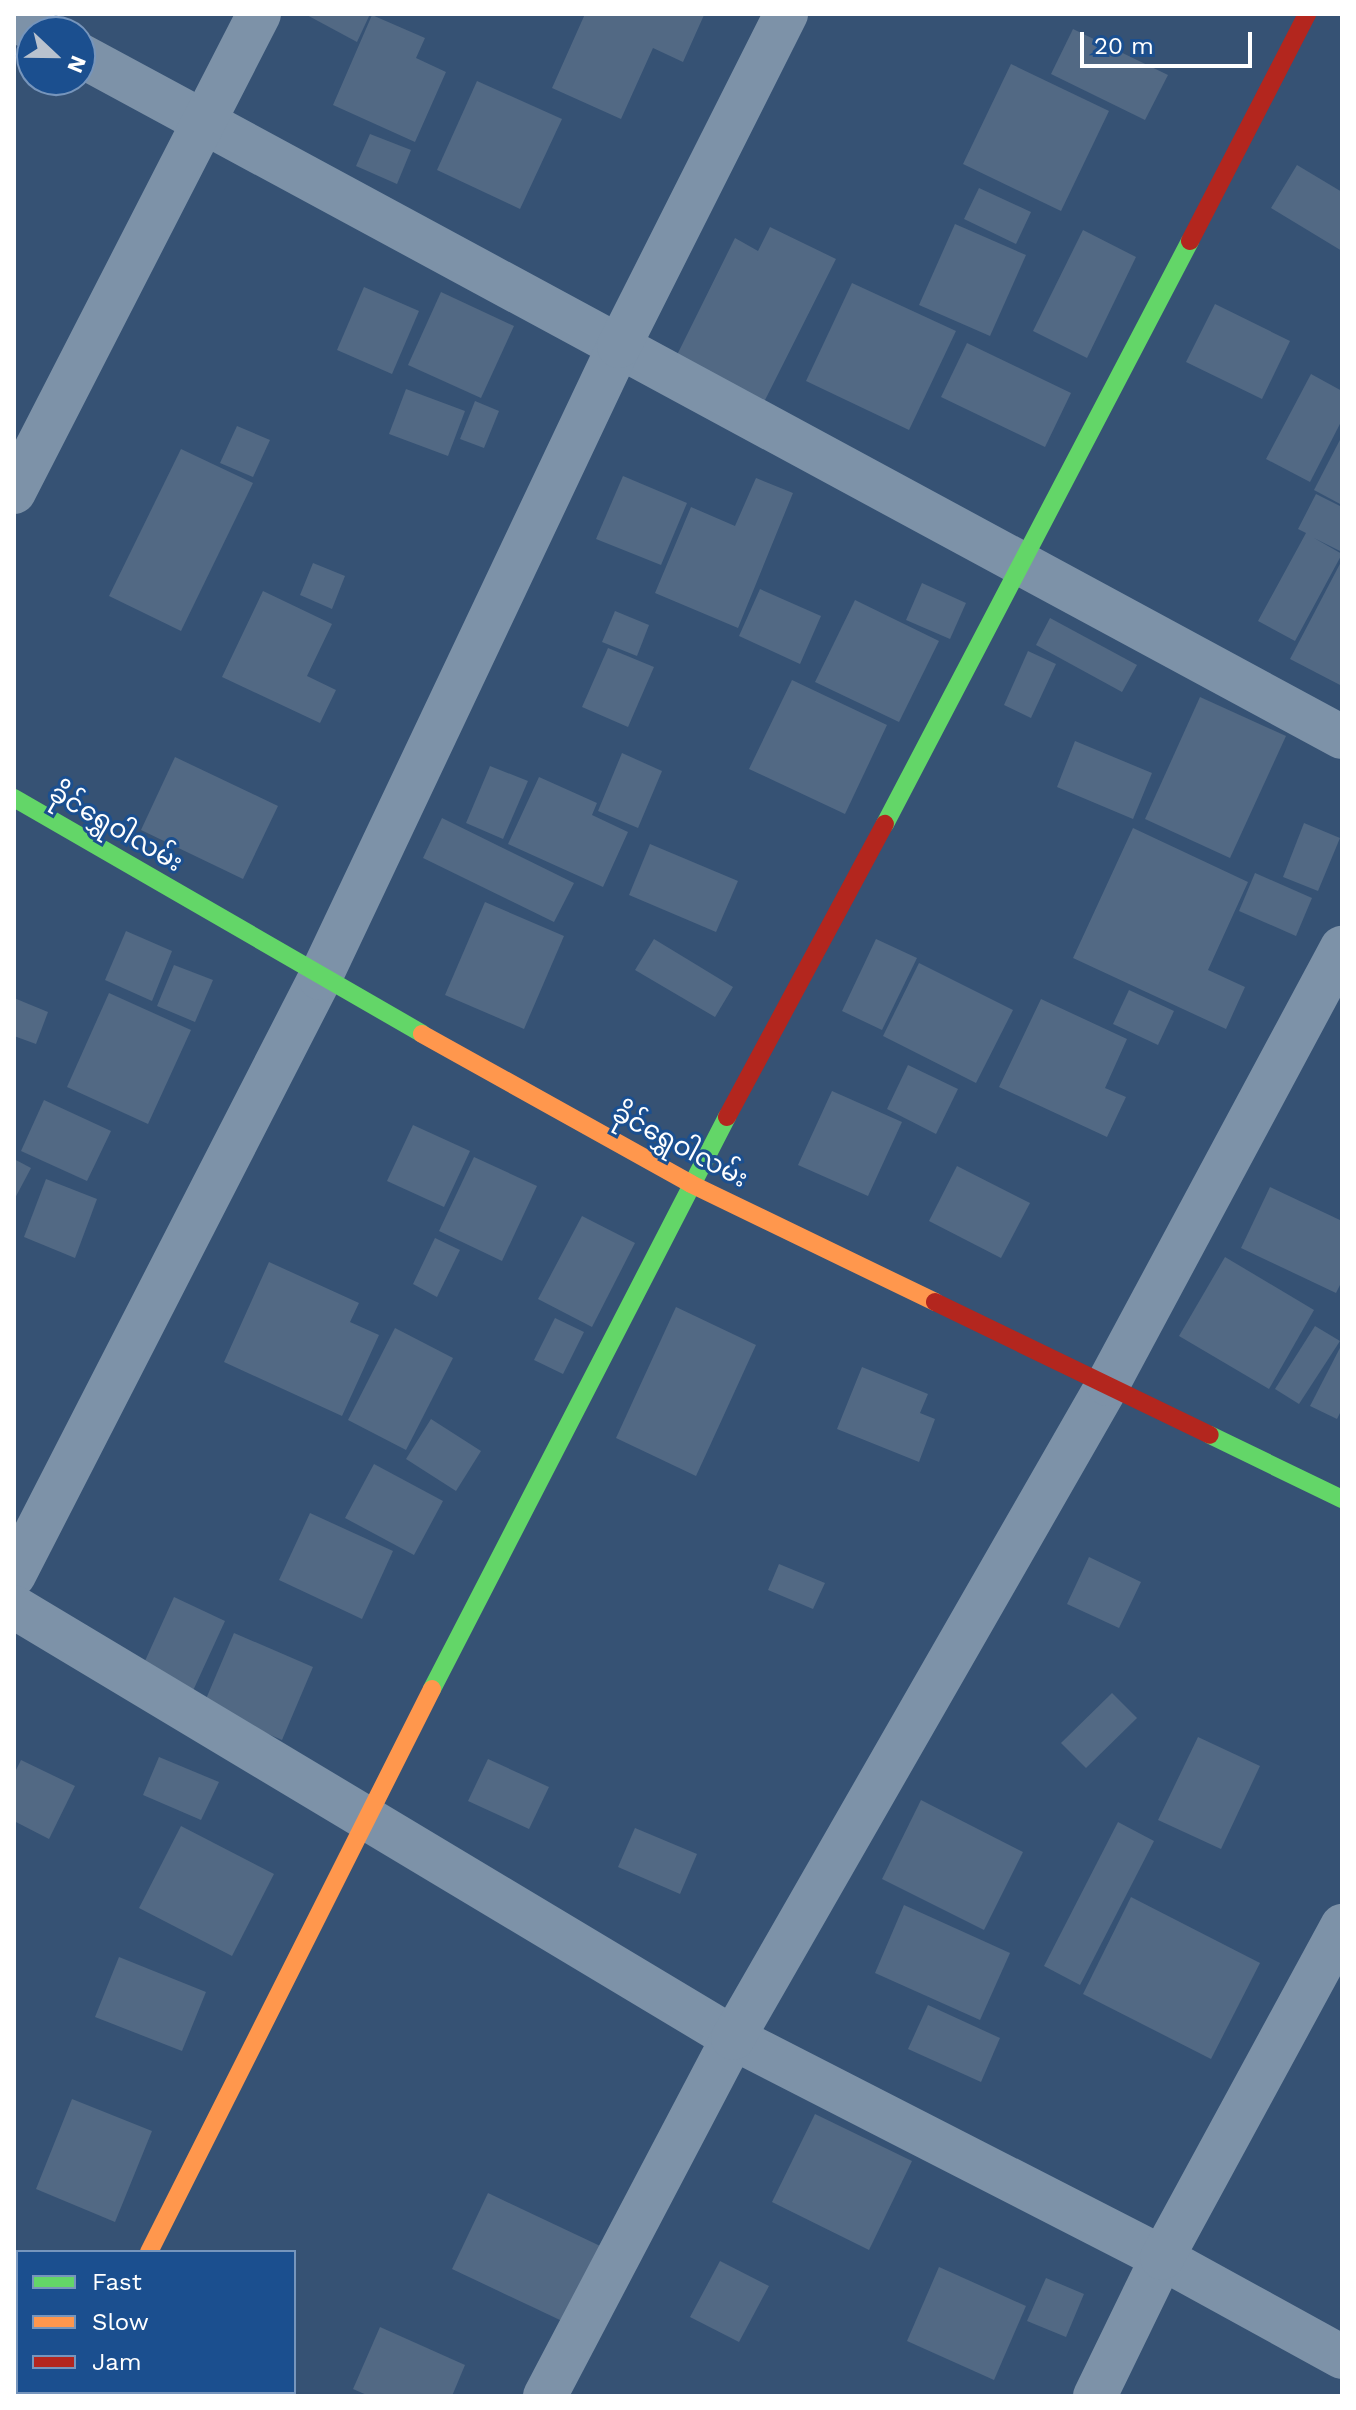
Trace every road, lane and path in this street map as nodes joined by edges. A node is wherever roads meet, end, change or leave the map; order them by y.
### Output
1 (259, 14) edge
2 (786, 14) edge
3 (1307, 14) edge
4 (96, 64) edge
5 (204, 122) junction
6 (619, 346) junction
7 (14, 492) edge
8 (1022, 564) junction
9 (1342, 737) edge
10 (14, 798) edge
11 (1342, 948) edge
12 (320, 978) junction
13 (691, 1184) junction
14 (1108, 1384) junction
15 (1342, 1499) edge
16 (14, 1575) edge
17 (14, 1607) edge
18 (365, 1818) junction
19 (1342, 1926) edge
20 (733, 2038) junction
21 (150, 2250) edge
22 (1162, 2258) junction
23 (1342, 2357) edge
24 (545, 2396) edge
25 (1095, 2396) edge

1 - 5 street
2 - 6 street
3 - 8 street
4 - 5 street
5 - 6 street
5 - 7 street
6 - 8 street
6 - 12 street
8 - 9 street
8 - 13 street
10 - 12 street, ခိုင်ရွှေဝါလမ်း
11 - 14 street
12 - 13 street, ခိုင်ရွှေဝါလမ်း
12 - 16 street
13 - 14 street, ခိုင်ရွှေဝါလမ်း
13 - 18 street
14 - 15 street, ခိုင်ရွှေဝါလမ်း
14 - 20 street
17 - 18 street
18 - 20 street
18 - 21 street
19 - 22 street
20 - 22 street
20 - 24 street
22 - 23 street
22 - 25 street

